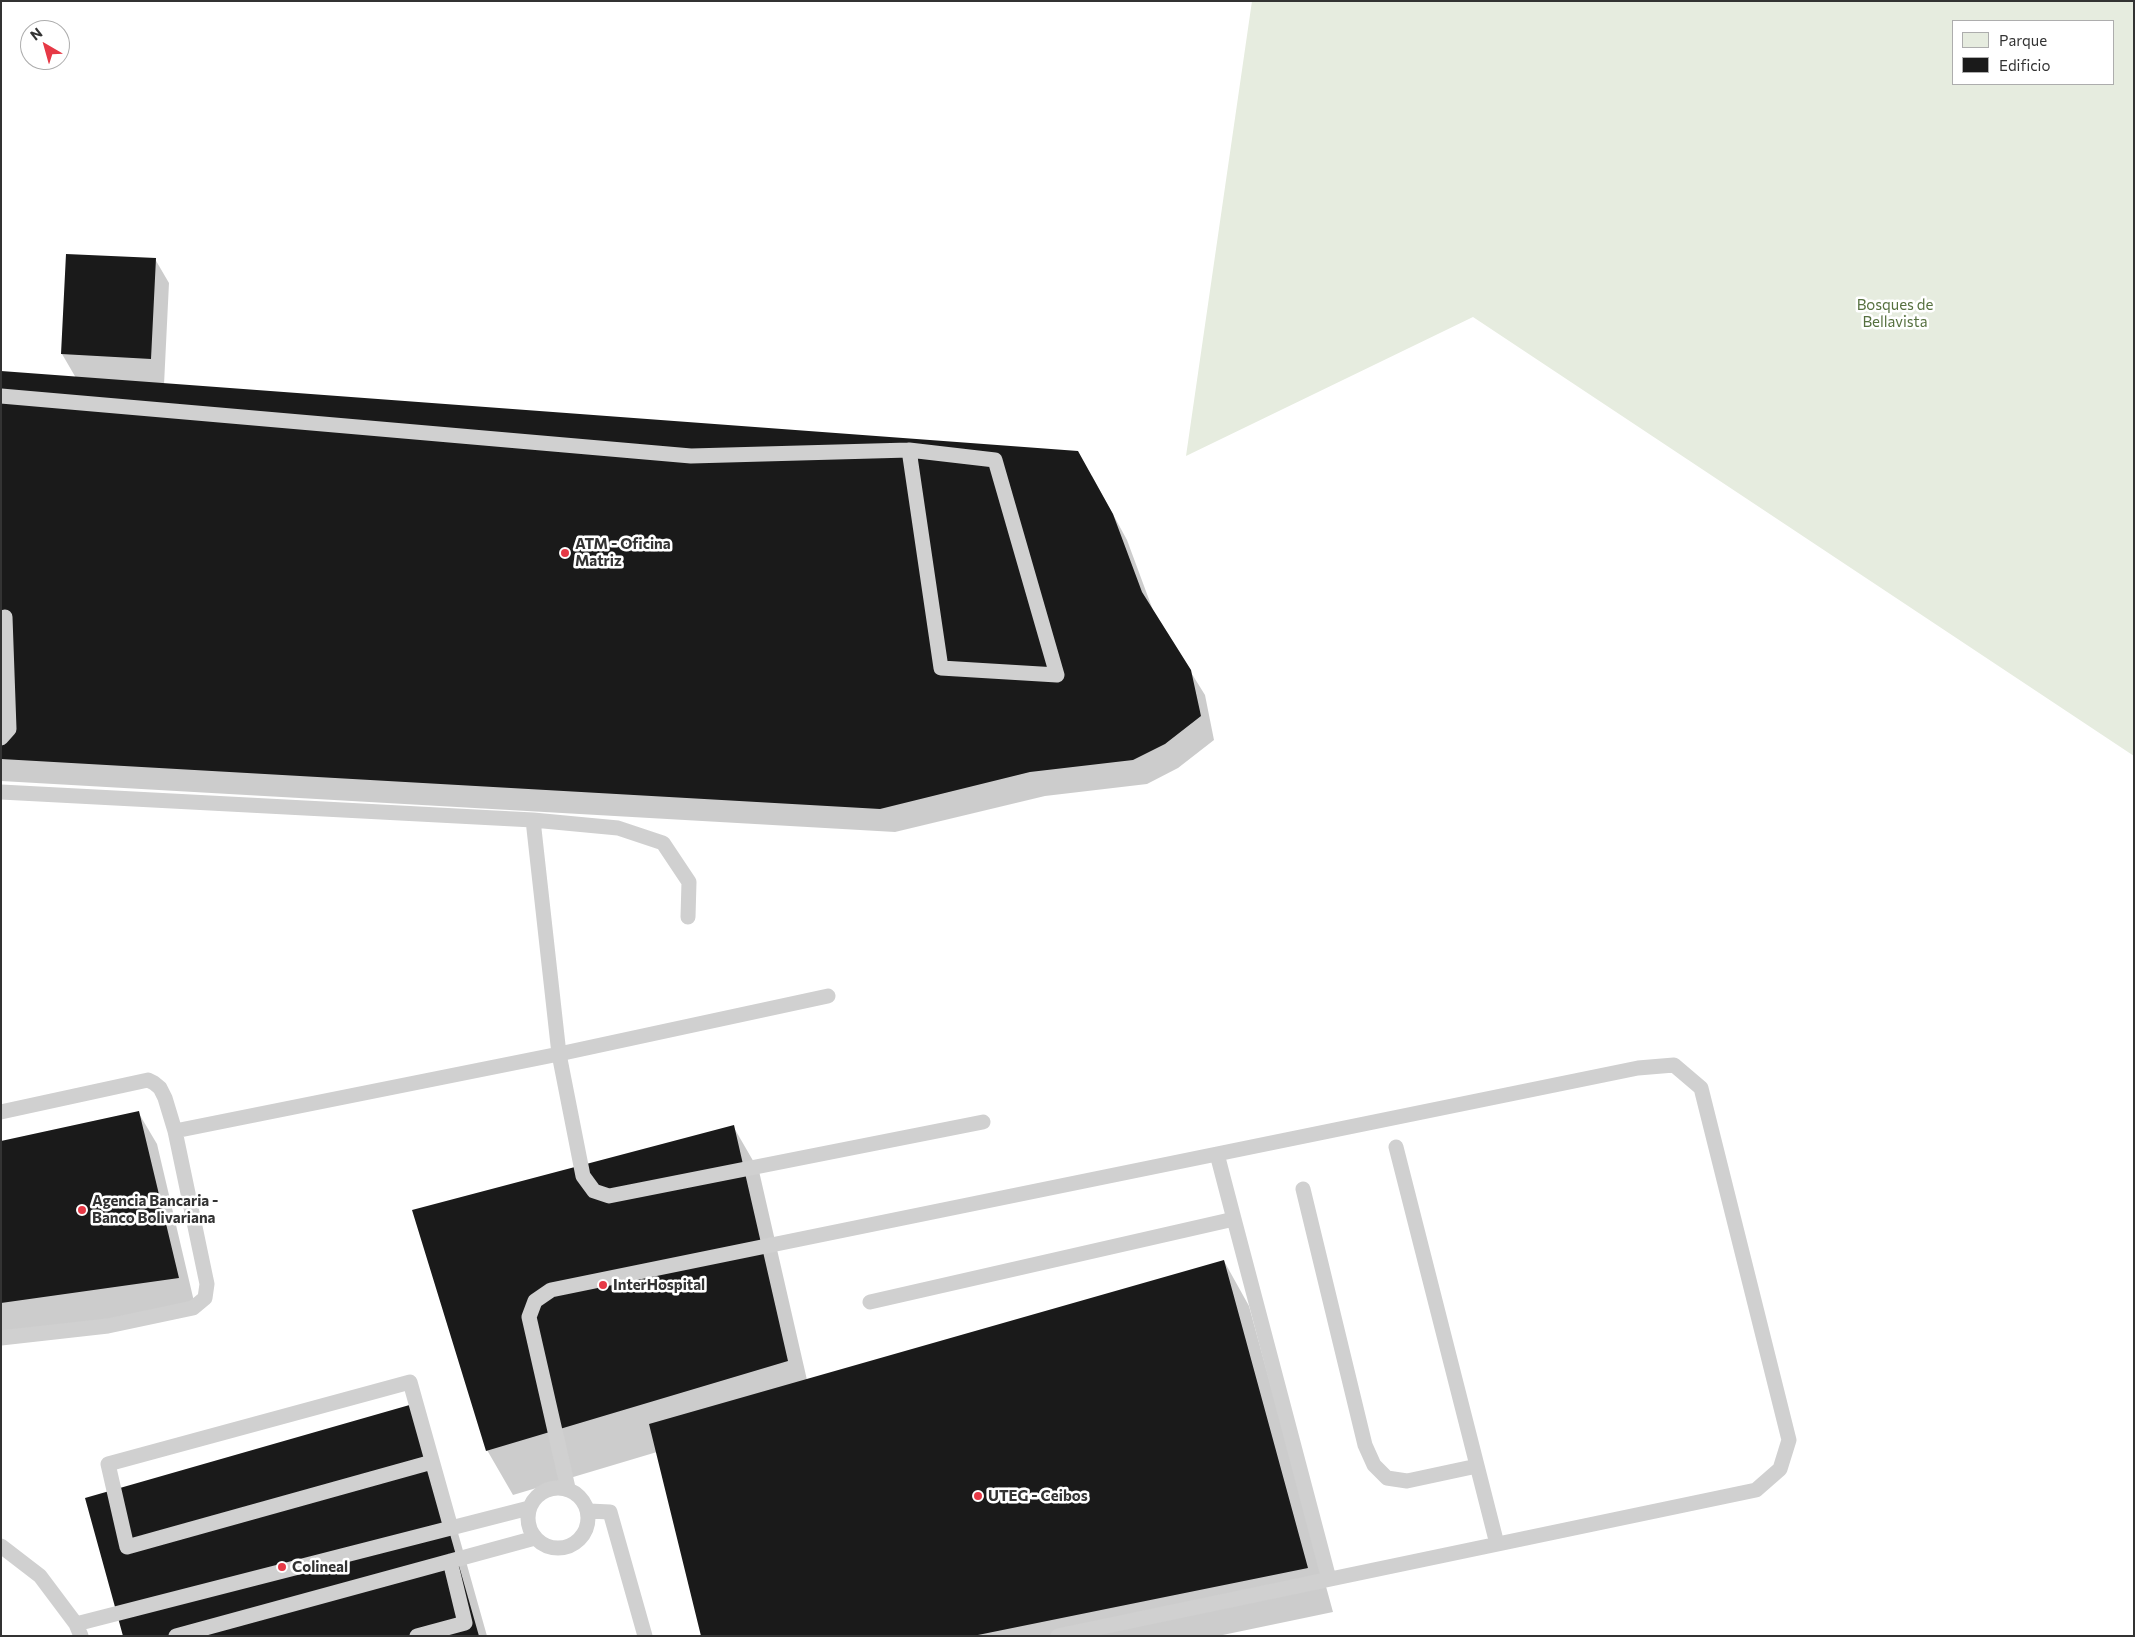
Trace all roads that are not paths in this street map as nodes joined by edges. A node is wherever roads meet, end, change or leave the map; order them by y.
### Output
1 (1, 396) edge
2 (909, 450) junction
3 (5, 617) dead end
4 (1, 738) edge
5 (1, 792) edge
6 (533, 820) junction
7 (688, 918) dead end
8 (828, 996) dead end
9 (559, 1054) junction
10 (1, 1112) edge
11 (983, 1122) dead end
12 (175, 1131) junction
13 (1396, 1148) dead end
14 (1217, 1154) junction
15 (1304, 1189) dead end
16 (1234, 1219) junction
17 (870, 1302) dead end
18 (1, 1338) edge
19 (432, 1462) junction
20 (1477, 1466) junction
21 (568, 1488) junction
22 (529, 1508) junction
23 (588, 1511) junction
24 (451, 1528) junction
25 (535, 1538) junction
26 (1497, 1544) junction
27 (1, 1546) edge
28 (450, 1561) junction
29 (1329, 1579) junction
30 (79, 1630) edge
31 (176, 1636) edge
32 (417, 1636) edge
33 (645, 1636) edge
34 (1058, 1636) edge

1 - 2 lane
2 - 2 lane
3 - 4 lane
5 - 6 lane
6 - 7 lane
6 - 9 lane
8 - 9 lane
9 - 11 lane
9 - 12 lane
10 - 12 lane
12 - 18 lane
13 - 20 lane
14 - 16 lane
14 - 21 lane
14 - 26 lane
15 - 20 lane
16 - 17 lane
16 - 29 lane
19 - 19 lane
19 - 24 lane
20 - 26 lane
21 - 22 lane
21 - 23 lane
22 - 24 lane
22 - 25 lane
23 - 25 lane
23 - 33 lane
24 - 30 lane
25 - 28 lane
26 - 29 lane
27 - 30 lane
28 - 31 lane
28 - 32 lane
29 - 34 lane

